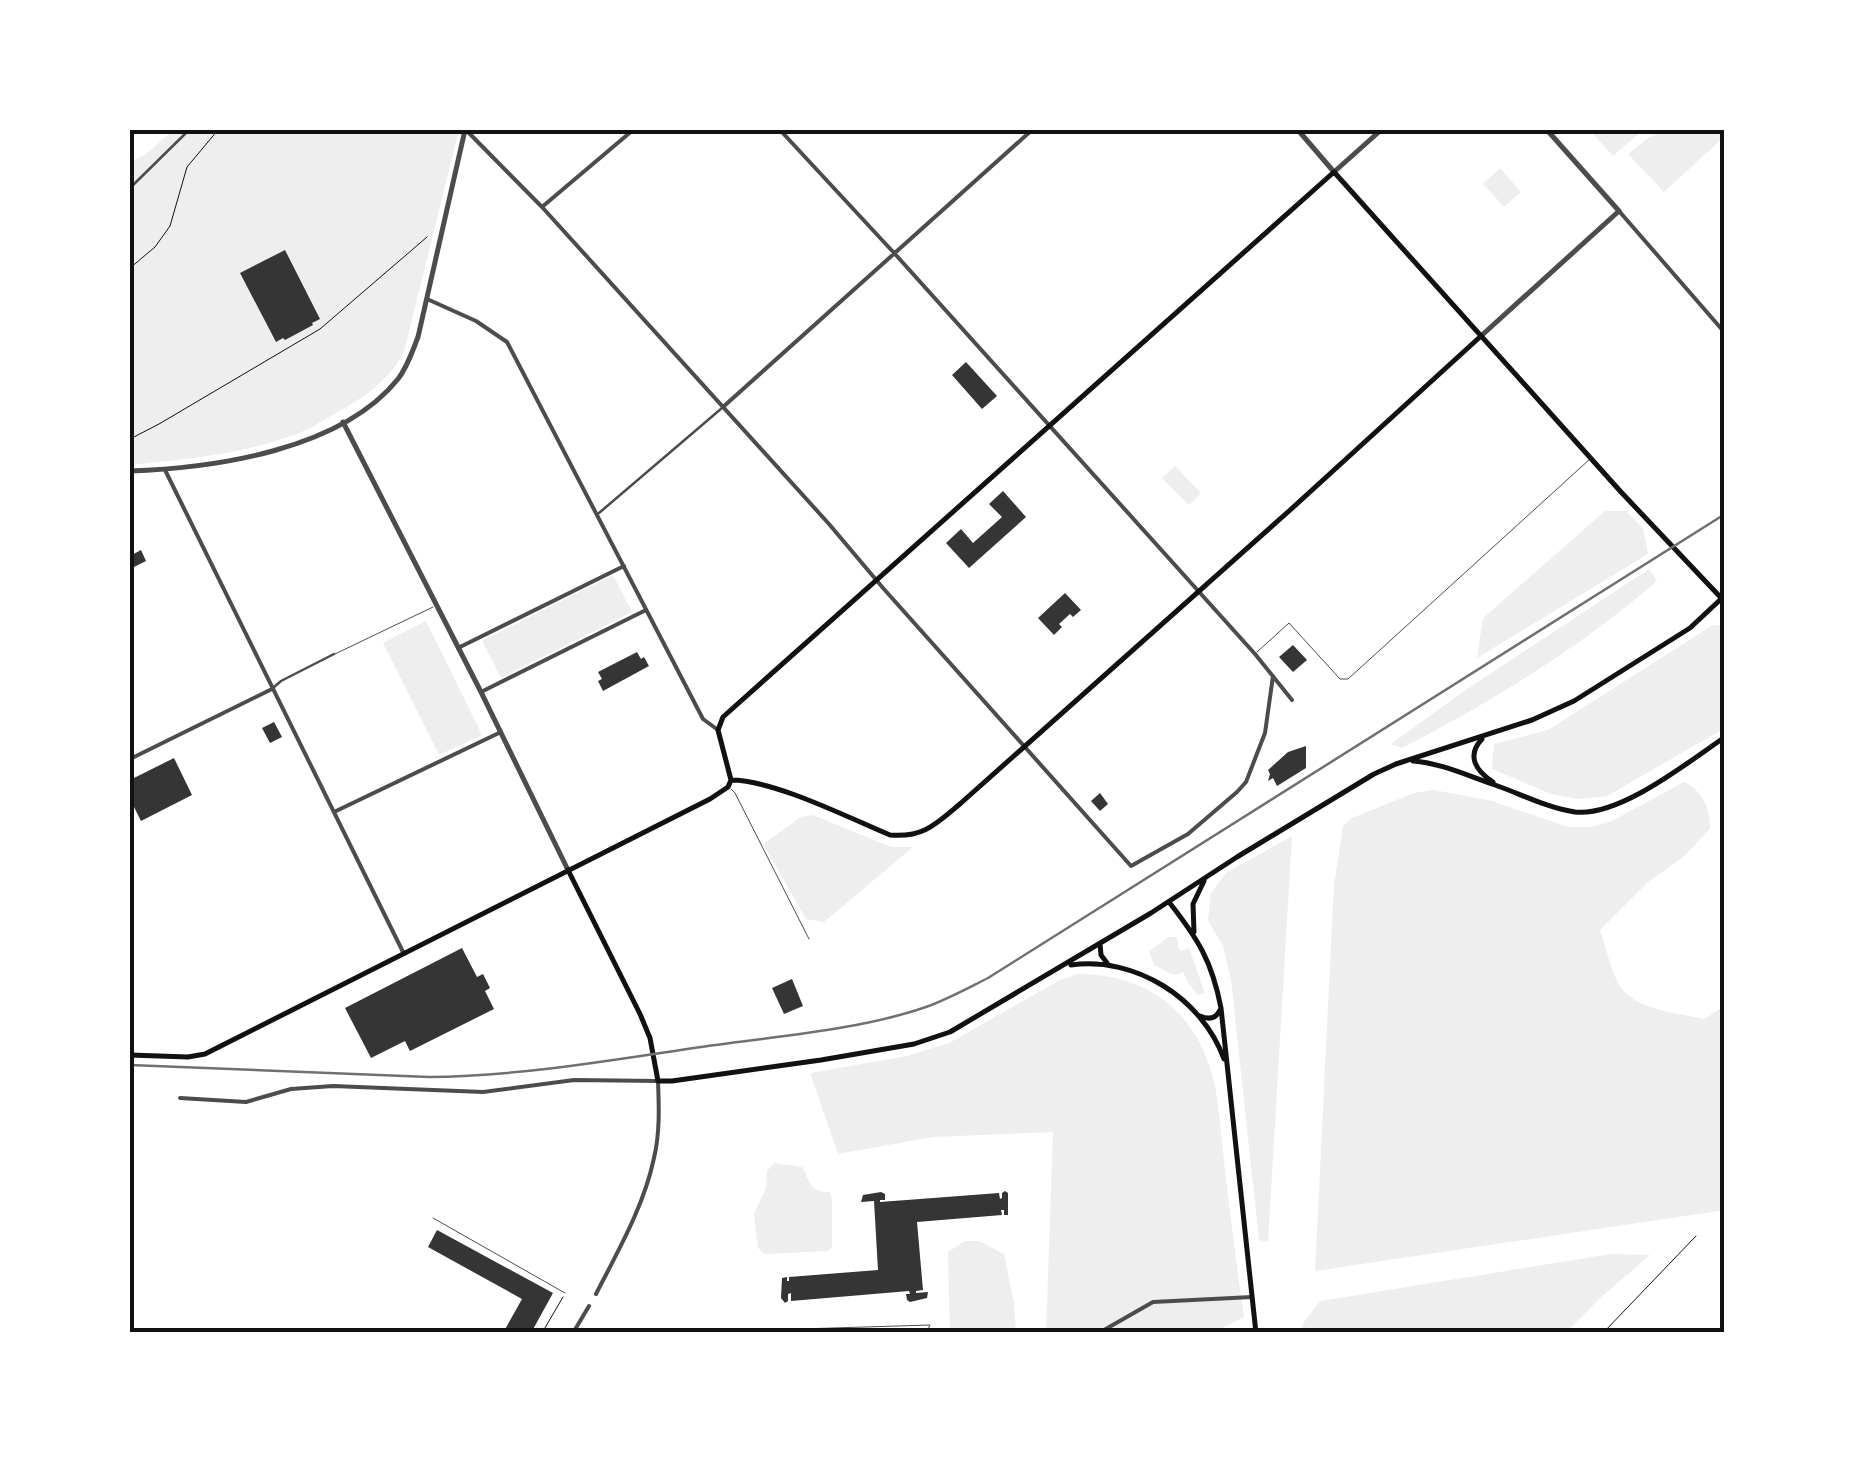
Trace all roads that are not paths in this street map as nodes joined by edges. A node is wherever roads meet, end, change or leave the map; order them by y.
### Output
1 (189, 130) edge
2 (465, 130) edge
3 (633, 130) edge
4 (780, 130) edge
5 (1032, 130) edge
6 (1298, 130) edge
7 (1380, 130) edge
8 (1547, 130) edge
9 (1334, 172) junction
10 (130, 188) edge
11 (542, 207) junction
12 (1618, 211) junction
13 (895, 254) junction
14 (426, 298) junction
15 (1725, 333) edge
16 (1481, 336) junction
17 (722, 407) junction
18 (343, 422) junction
19 (1048, 426) junction
20 (1590, 458) junction
21 (165, 470) junction
22 (130, 471) edge
23 (598, 514) junction
24 (624, 566) junction
25 (877, 581) junction
26 (1198, 591) junction
27 (1724, 597) edge
28 (436, 606) junction
29 (646, 610) junction
30 (458, 648) junction
31 (334, 654) joint
32 (1254, 654) junction
33 (1273, 676) junction
34 (272, 689) junction
35 (481, 692) junction
36 (1292, 700) dead end
37 (718, 730) junction
38 (501, 732) junction
39 (1486, 736) junction
40 (1725, 738) edge
41 (1026, 746) junction
42 (130, 759) edge
43 (1405, 762) junction
44 (730, 784) junction
45 (1504, 788) junction
46 (334, 812) junction
47 (568, 870) junction
48 (1208, 875) junction
49 (1168, 902) junction
50 (1195, 935) junction
51 (810, 939) dead end
52 (1100, 944) junction
53 (404, 954) junction
54 (1063, 967) junction
55 (1114, 967) junction
56 (1221, 1008) junction
57 (1200, 1016) junction
58 (130, 1056) edge
59 (1228, 1076) junction
60 (658, 1081) junction
61 (180, 1098) dead end
62 (434, 1218) dead end
63 (565, 1293) road end
64 (596, 1294) dead end
65 (1252, 1297) junction
66 (588, 1306) dead end
67 (768, 1330) dead end
68 (1102, 1332) edge
69 (573, 1333) edge
70 (926, 1333) edge
71 (1256, 1333) edge

1 - 10 street
2 - 11 street
2 - 14 street
3 - 11 street
4 - 13 street
5 - 13 street
6 - 9 street
7 - 9 street
8 - 12 street
9 - 16 main road
9 - 19 main road
11 - 17 street
12 - 15 street
12 - 16 street
13 - 17 street
13 - 19 street
14 - 18 street
14 - 23 street
16 - 20 main road
16 - 26 main road
17 - 23 street
17 - 25 street
18 - 21 street
18 - 28 street
19 - 25 main road
19 - 26 street
20 - 27 main road
20 - 32 lane
21 - 22 street
21 - 34 street
23 - 24 street
24 - 29 street
24 - 30 street
25 - 37 main road
25 - 41 street
26 - 32 street
26 - 41 main road
27 - 39 main road
28 - 30 street
28 - 31 lane
29 - 35 street
29 - 37 street
30 - 35 street
31 - 34 street
32 - 33 street
33 - 36 street
33 - 41 street
34 - 42 street
34 - 46 street
35 - 38 street
37 - 44 main road
38 - 46 street
38 - 47 street
39 - 43 main road
39 - 45 main road
40 - 45 main road
41 - 44 main road
43 - 45 main road
43 - 48 main road
44 - 47 main road
44 - 51 lane
46 - 53 street
47 - 53 main road
47 - 60 main road
48 - 49 main road
48 - 50 main road
49 - 50 main road
49 - 52 main road
50 - 56 main road
52 - 54 main road
52 - 55 main road
53 - 58 main road
54 - 55 main road
54 - 60 main road
55 - 57 main road
56 - 57 main road
56 - 59 main road
57 - 59 main road
59 - 65 main road
60 - 61 street
60 - 64 street
62 - 63 lane
65 - 68 street
65 - 71 main road
66 - 69 street
67 - 70 lane

